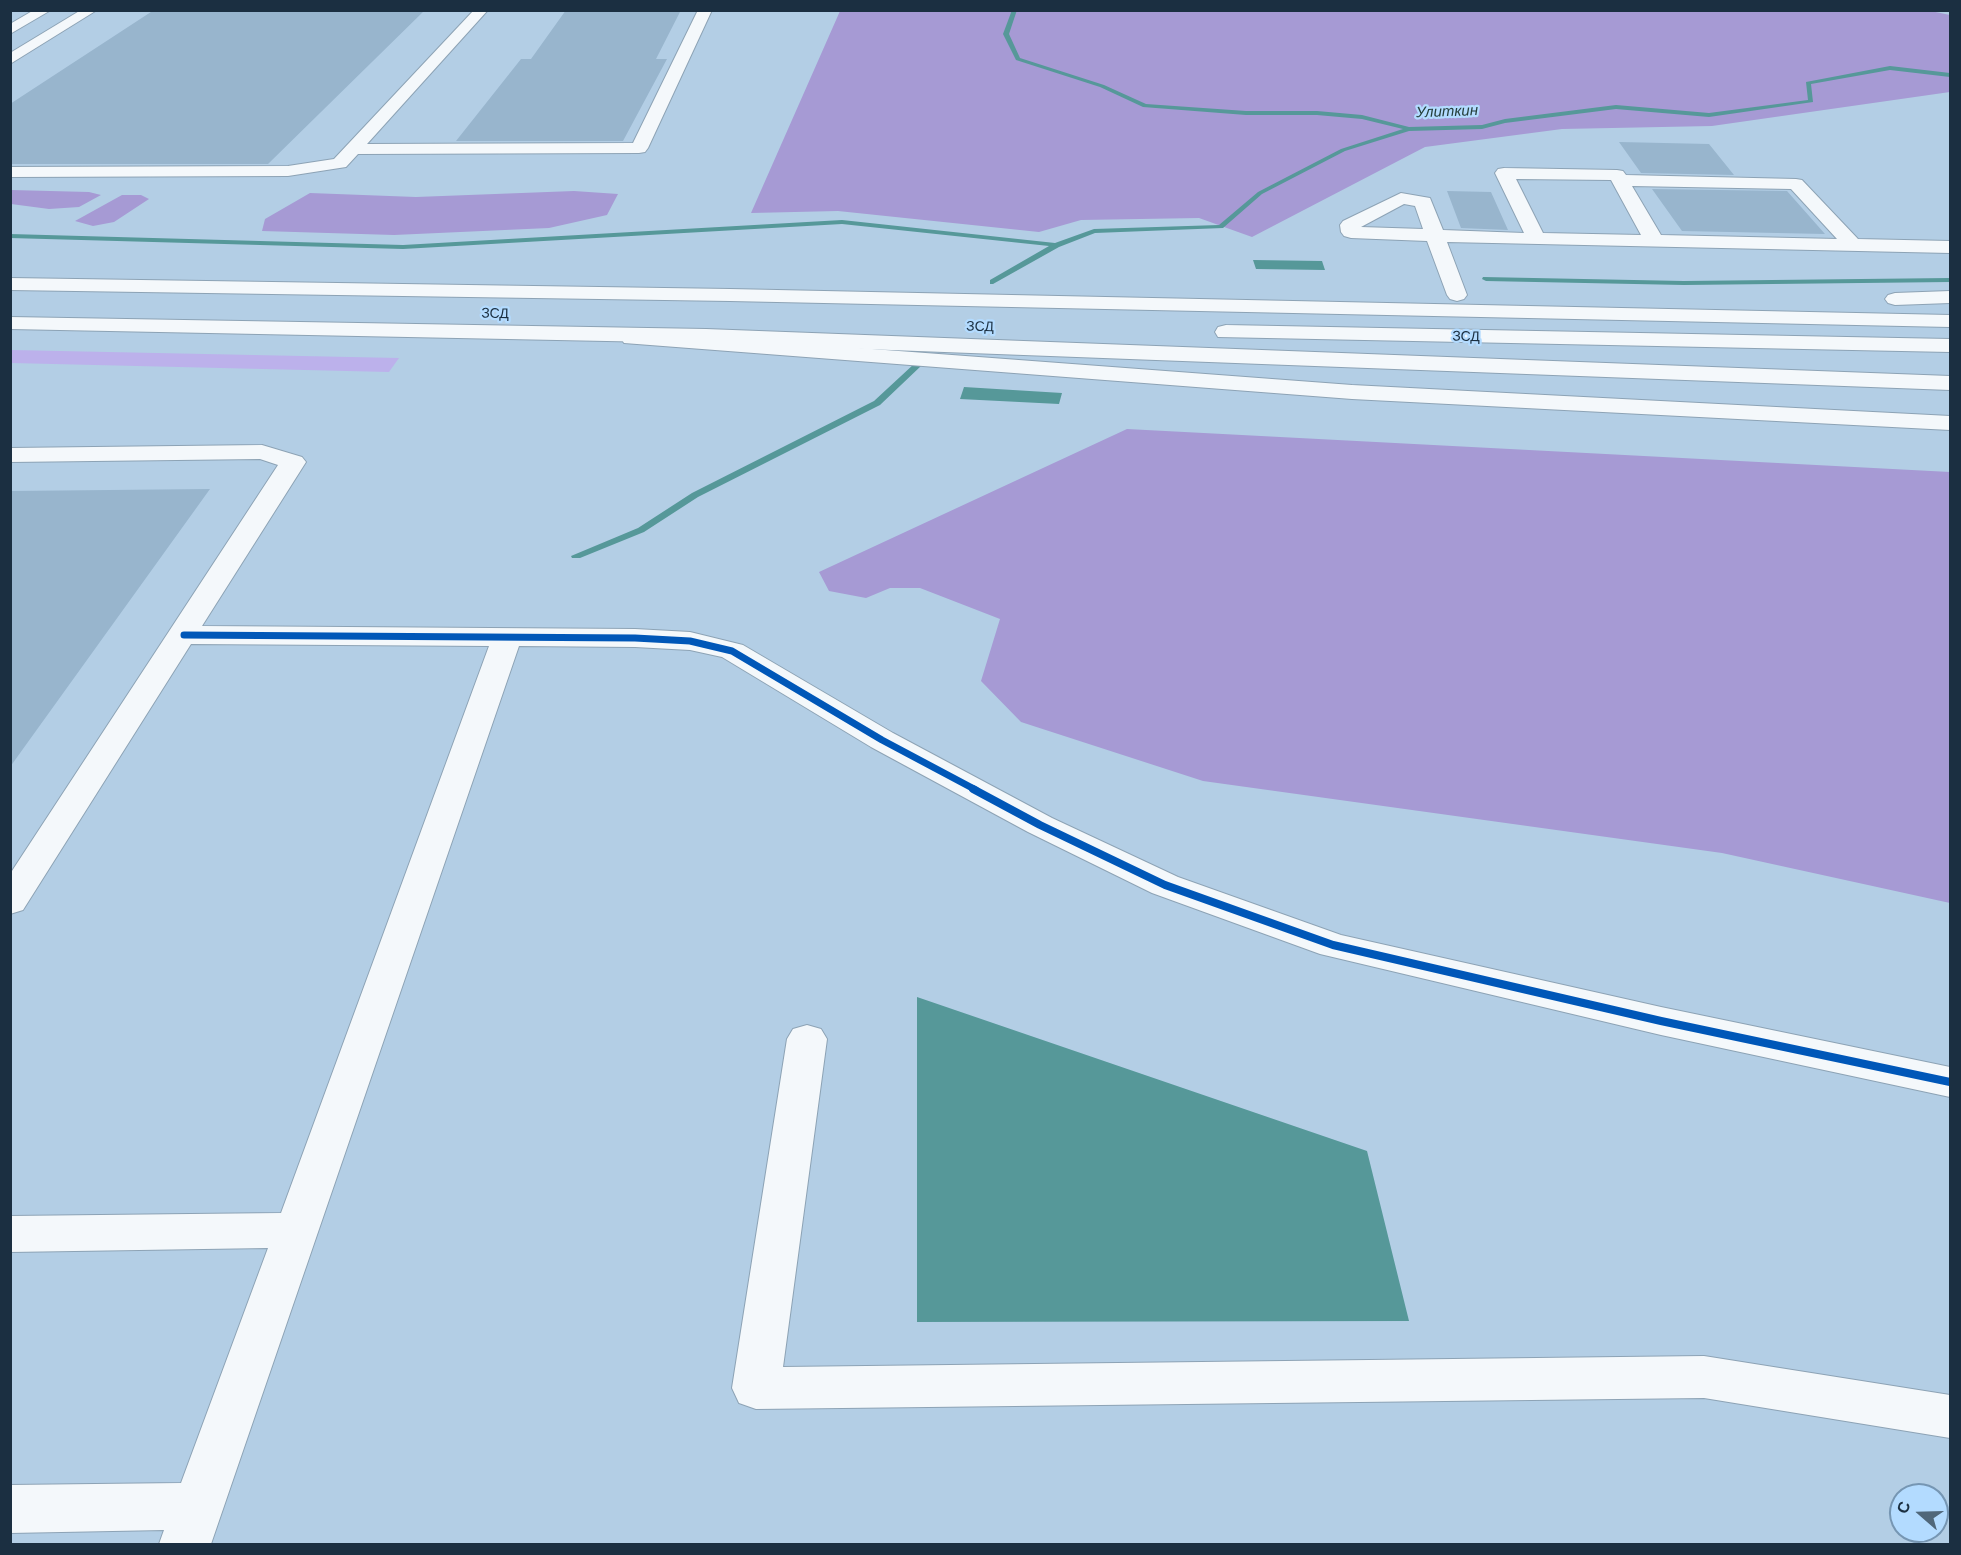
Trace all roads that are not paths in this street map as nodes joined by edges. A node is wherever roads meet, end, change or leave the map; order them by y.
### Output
1 (45, 10) edge
2 (91, 10) edge
3 (482, 10) edge
4 (705, 10) edge
5 (10, 30) edge
6 (10, 60) edge
7 (353, 149) junction
8 (10, 172) edge
9 (1620, 180) junction
10 (1536, 238) junction
11 (1654, 240) junction
12 (1854, 245) junction
13 (1950, 247) edge
14 (10, 284) edge
15 (491, 291) junction
16 (1457, 295) junction
17 (1950, 297) edge
18 (10, 305) edge
19 (1950, 321) edge
20 (10, 323) edge
21 (1091, 330) dead end
22 (1209, 332) dead end
23 (586, 334) junction
24 (1950, 346) edge
25 (1950, 383) edge
26 (1950, 423) edge
27 (10, 454) edge
28 (184, 634) junction
29 (507, 637) junction
30 (10, 902) edge
31 (807, 1039) dead end
32 (1950, 1082) edge
33 (297, 1230) junction
34 (10, 1234) edge
35 (1950, 1417) edge
36 (10, 1509) edge
37 (191, 1525) edge

1 - 5 main road
2 - 6 main road
3 - 7 main road
4 - 7 main road
7 - 8 main road
9 - 10 main road
9 - 11 main road
9 - 12 main road
10 - 11 main road
10 - 16 main road
11 - 12 main road
12 - 13 main road
14 - 15 main road, ЗСД
15 - 16 main road
15 - 19 main road, ЗСД
16 - 17 main road
18 - 21 main road, ЗСД
20 - 23 main road
22 - 24 main road, ЗСД
23 - 25 main road
23 - 26 main road
27 - 28 main road
28 - 29 main road
28 - 30 main road
29 - 32 main road
29 - 33 main road
31 - 35 main road
33 - 34 main road
33 - 37 main road
36 - 37 main road

